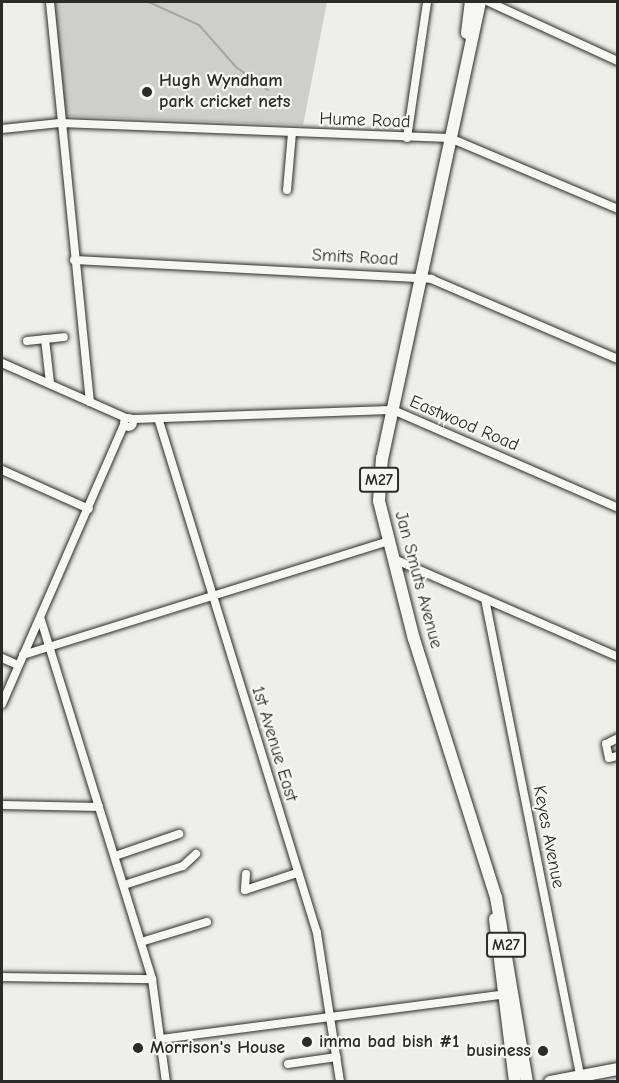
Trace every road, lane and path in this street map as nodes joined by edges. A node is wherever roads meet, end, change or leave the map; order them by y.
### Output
1 (50, 2) edge
2 (427, 2) edge
3 (471, 2) edge
4 (480, 2) edge
5 (489, 2) edge
6 (467, 55) junction
7 (618, 61) edge
8 (60, 123) junction
9 (2, 129) edge
10 (292, 133) junction
11 (407, 138) junction
12 (450, 138) junction
13 (287, 190) dead end
14 (618, 209) edge
15 (74, 260) junction
16 (419, 277) junction
17 (64, 337) dead end
18 (45, 339) junction
19 (27, 341) dead end
20 (2, 357) edge
21 (618, 359) edge
22 (5, 364) edge
23 (50, 383) junction
24 (90, 402) junction
25 (393, 410) junction
26 (159, 421) junction
27 (127, 423) junction
28 (2, 470) edge
29 (618, 508) edge
30 (89, 509) junction
31 (385, 542) junction
32 (390, 557) junction
33 (214, 596) junction
34 (485, 599) junction
35 (41, 620) junction
36 (50, 648) junction
37 (23, 655) junction
38 (618, 657) edge
39 (2, 658) edge
40 (18, 665) junction
41 (2, 704) edge
42 (618, 738) edge
43 (618, 756) edge
44 (2, 805) edge
45 (99, 807) junction
46 (179, 834) dead end
47 (196, 854) dead end
48 (115, 856) junction
49 (297, 873) junction
50 (246, 874) dead end
51 (124, 885) junction
52 (207, 922) dead end
53 (141, 942) junction
54 (2, 976) edge
55 (152, 979) junction
56 (511, 994) junction
57 (330, 1015) junction
58 (161, 1039) junction
59 (336, 1057) junction
60 (288, 1064) dead end
61 (618, 1069) edge
62 (581, 1079) edge
63 (166, 1082) edge
64 (340, 1082) edge
65 (515, 1082) edge
66 (527, 1082) edge
67 (550, 1082) edge

1 - 8 street
2 - 11 street
3 - 6 main road, Jan Smuts Avenue / M27
4 - 6 main road, Jan Smuts Avenue / M27
5 - 7 street
6 - 12 main road, Jan Smuts Avenue / M27
8 - 9 street, Hume Road
8 - 10 street, Hume Road
8 - 15 street
10 - 11 street, Hume Road
10 - 13 street
11 - 12 street, Hume Road
12 - 14 street, Hume Road
12 - 16 main road, Jan Smuts Avenue / M27
15 - 16 street, Smits Road
15 - 24 street
16 - 21 street, Smits Road
16 - 25 main road, Jan Smuts Avenue / M27
17 - 18 street
18 - 19 street
18 - 23 street
20 - 22 street
22 - 23 street
23 - 24 street
24 - 27 street
25 - 26 street, Eastwood Road
25 - 29 street, Eastwood Road
25 - 31 main road, Jan Smuts Avenue / M27
26 - 27 street, Eastwood Road
26 - 33 street, 1st Avenue East
27 - 30 street
28 - 30 street
30 - 35 street
31 - 32 main road, Jan Smuts Avenue / M27
31 - 33 street
32 - 34 street
32 - 56 main road, Jan Smuts Avenue / M27
33 - 36 street
33 - 49 street, 1st Avenue East
34 - 38 street
34 - 62 street, Keyes Avenue
35 - 36 street
35 - 37 street
36 - 37 street
36 - 45 street
37 - 40 street
39 - 40 street
40 - 41 street
42 - 43 street
44 - 45 street
45 - 48 street
46 - 48 street
47 - 51 street
48 - 51 street
49 - 50 street
49 - 57 street, 1st Avenue East
51 - 53 street
52 - 53 street
53 - 55 street
54 - 55 street
55 - 58 street
56 - 57 street
56 - 65 main road, Jan Smuts Avenue / M27
56 - 66 main road, Jan Smuts Avenue / M27
57 - 58 street
57 - 59 street, 1st Avenue East
58 - 63 street
59 - 60 street
59 - 64 street, 1st Avenue East
61 - 62 main road
62 - 67 main road

